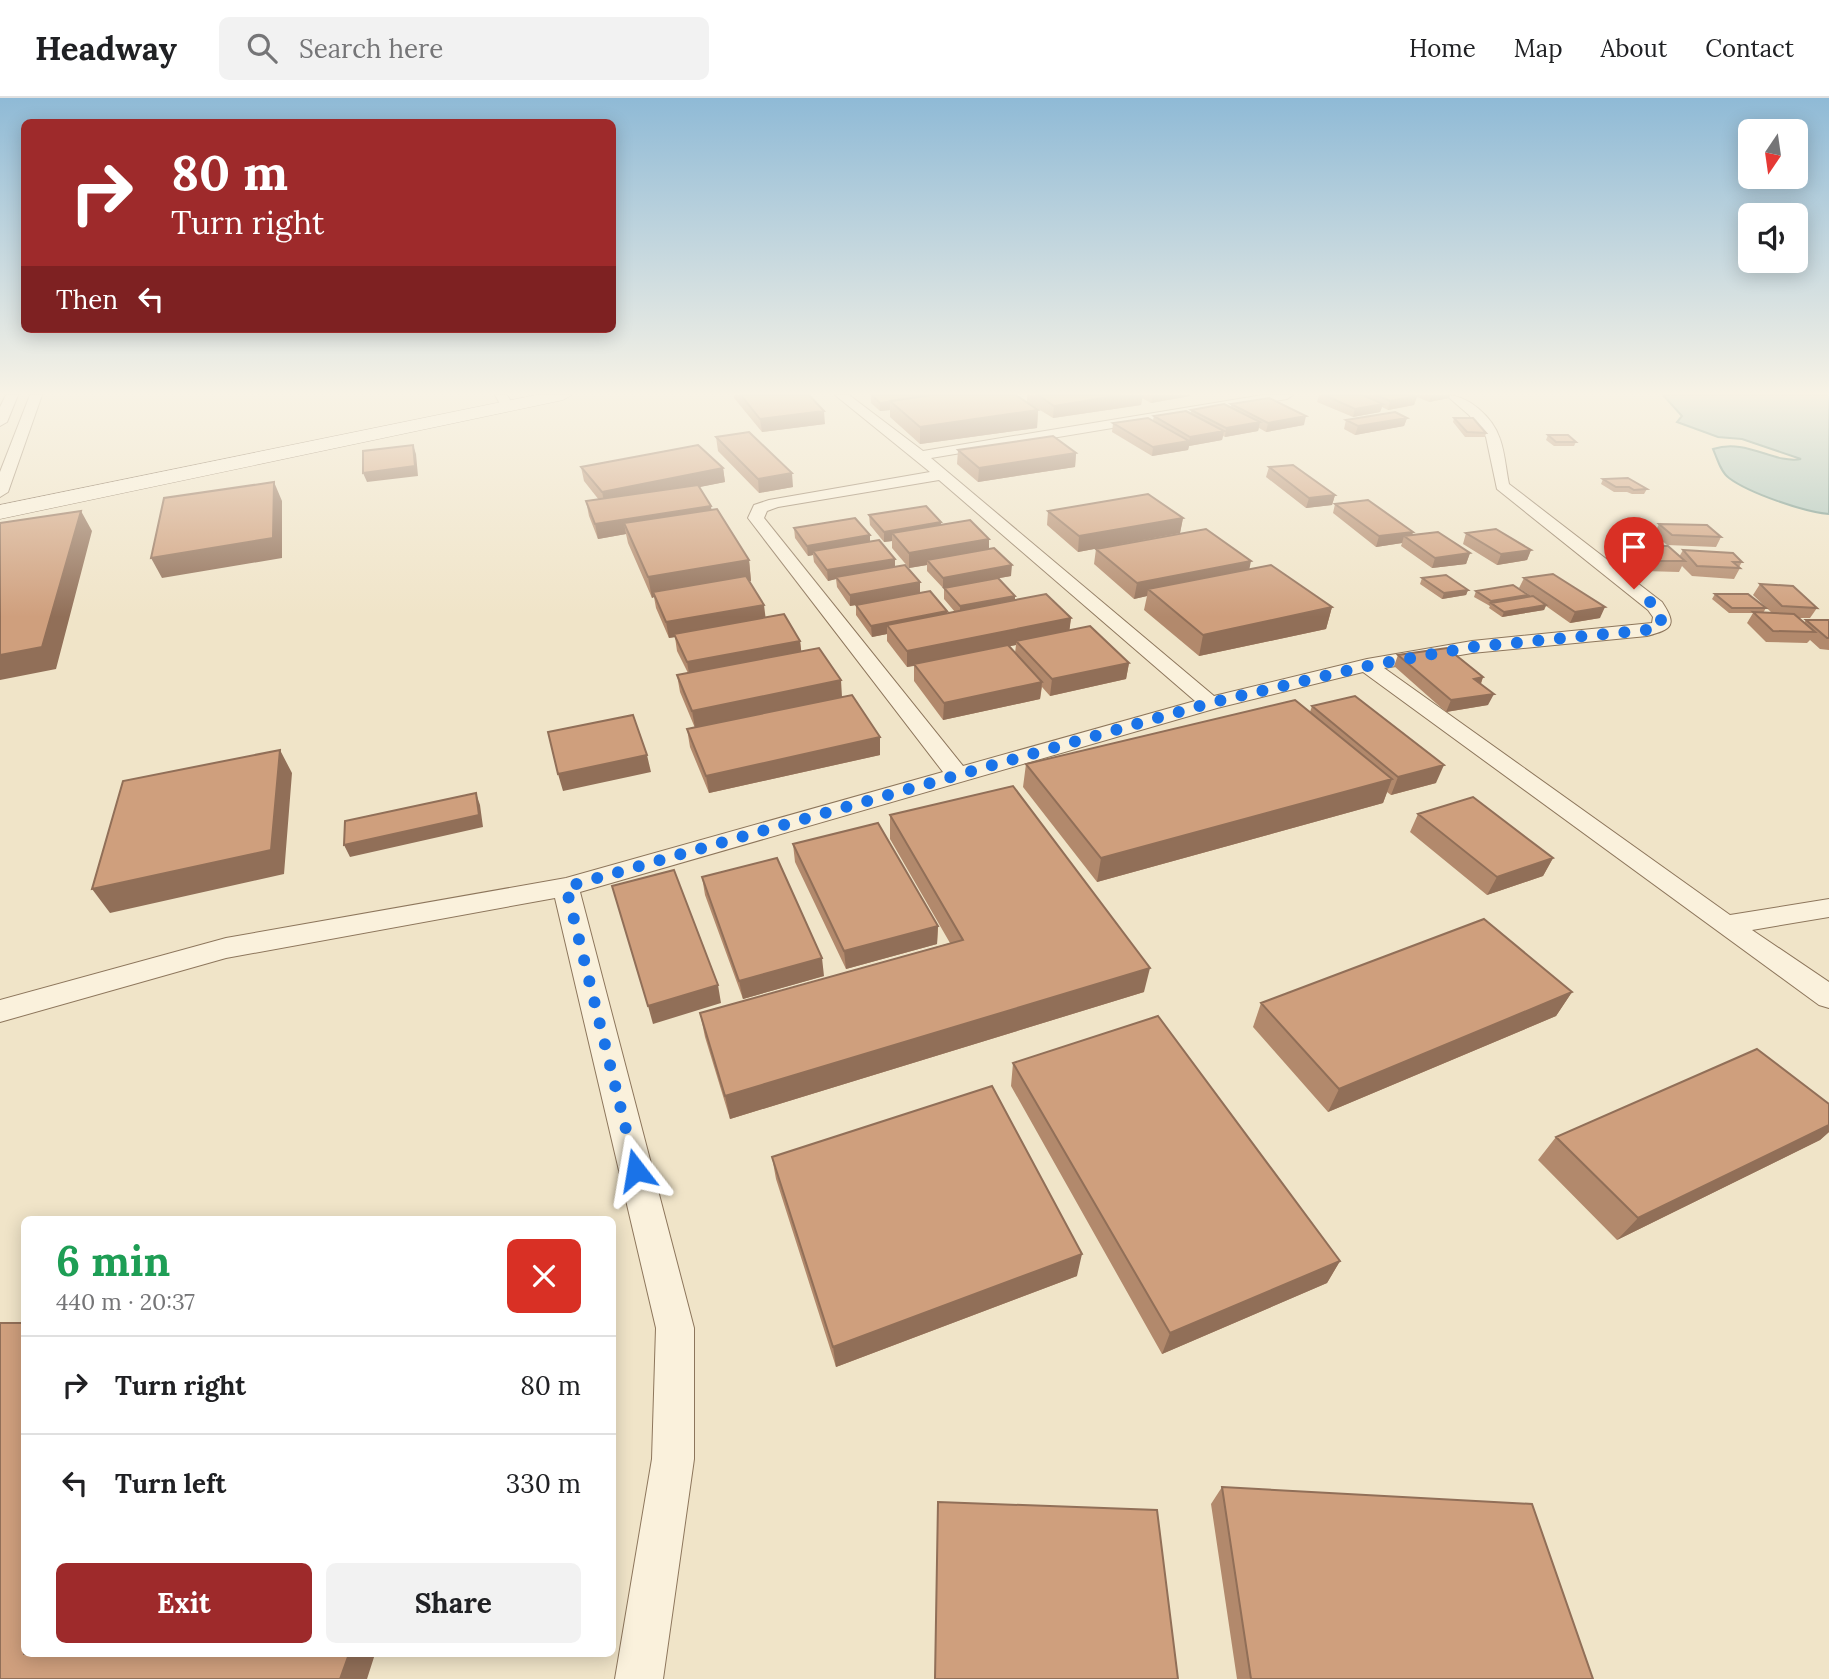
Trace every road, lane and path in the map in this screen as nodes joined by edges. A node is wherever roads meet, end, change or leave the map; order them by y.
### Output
1 (9, 469) edge
2 (158, 469) edge
3 (196, 469) edge
4 (933, 469) edge
5 (1499, 469) edge
6 (940, 475) junction
7 (0, 492) edge
8 (0, 500) edge
9 (0, 512) edge
10 (1367, 666) junction
11 (1210, 703) junction
12 (958, 775) junction
13 (566, 887) junction
14 (1829, 908) edge
15 (1725, 925) junction
16 (1829, 998) edge
17 (0, 1012) edge
18 (639, 1679) edge

1 - 7 street
2 - 8 street
3 - 9 street
4 - 6 street
5 - 10 street
6 - 11 street
6 - 12 street
10 - 11 street
10 - 15 street
11 - 12 street
12 - 13 street
13 - 17 street
13 - 18 street
14 - 15 street
15 - 16 street

